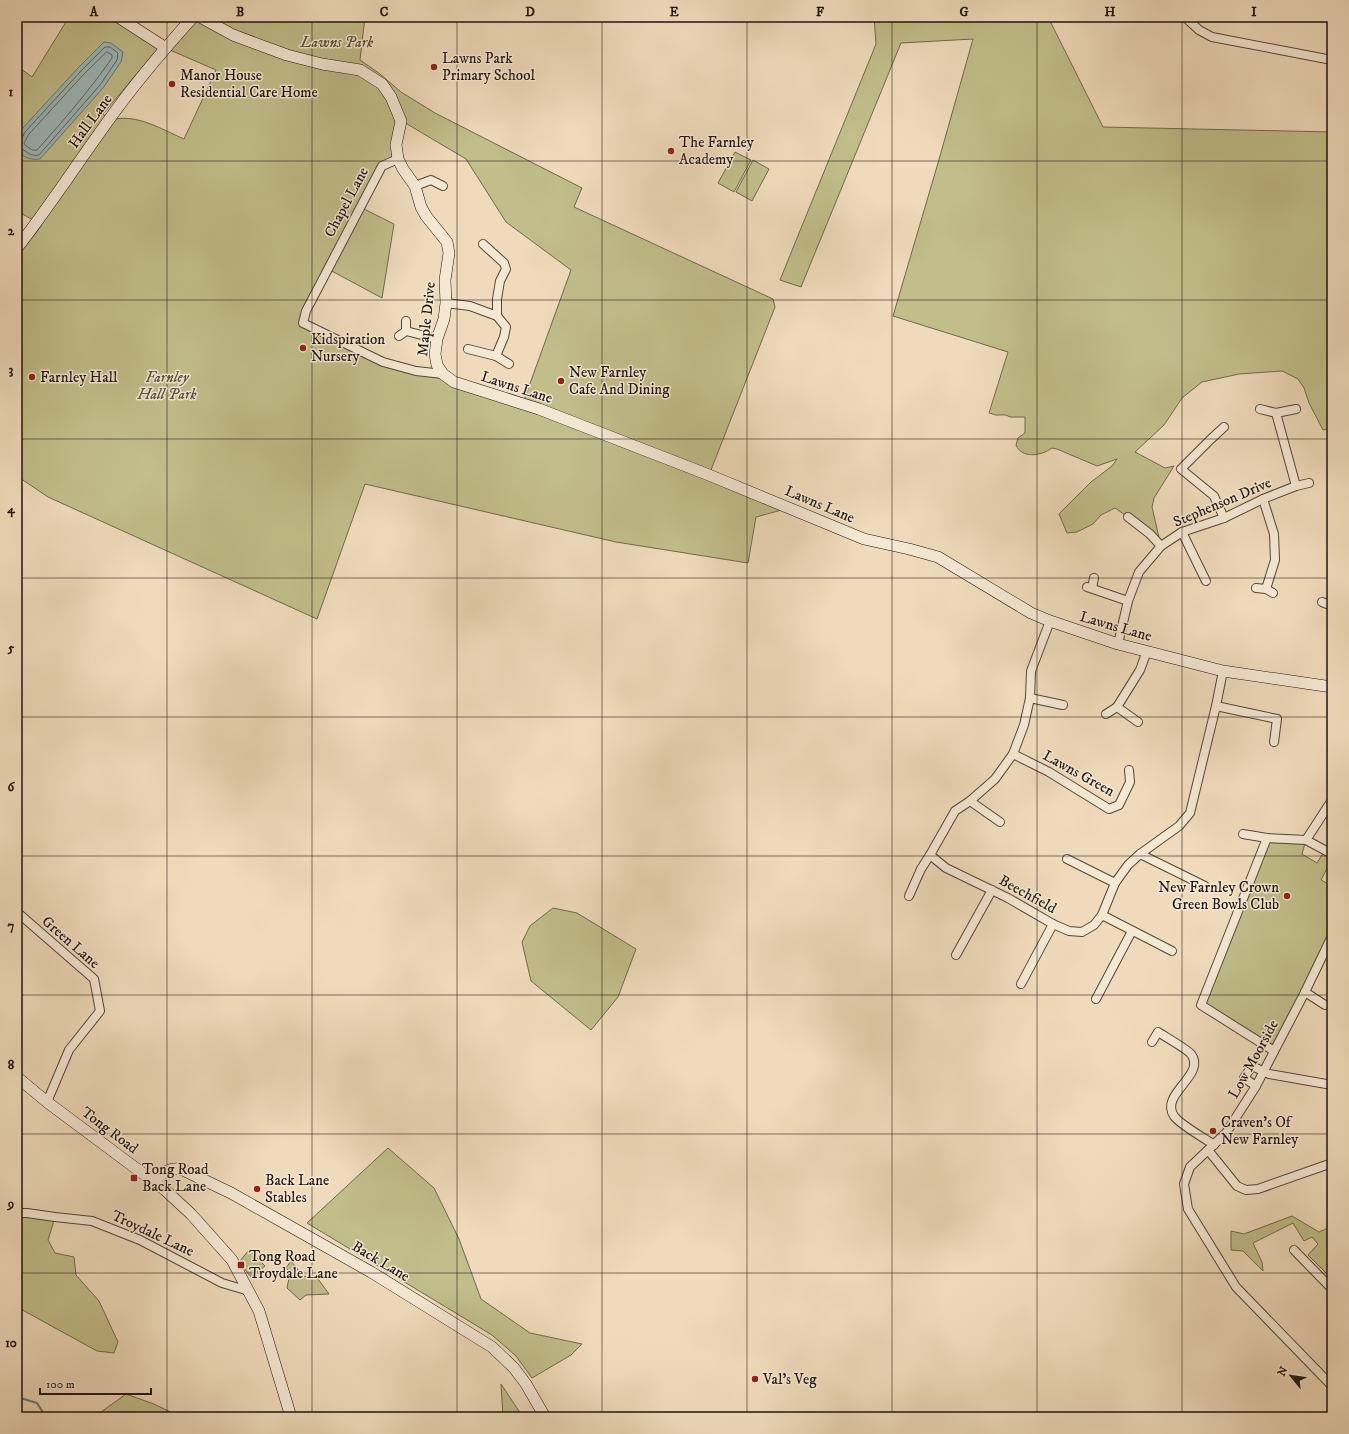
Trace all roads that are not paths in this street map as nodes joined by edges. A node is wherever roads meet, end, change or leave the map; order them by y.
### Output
1 (18, 17) edge
2 (118, 17) edge
3 (193, 17) edge
4 (200, 17) edge
5 (1185, 17) edge
6 (17, 20) edge
7 (166, 48) junction
8 (1332, 60) edge
9 (398, 159) junction
10 (415, 186) junction
11 (443, 186) dead end
12 (483, 244) dead end
13 (17, 248) edge
14 (446, 303) junction
15 (497, 316) junction
16 (406, 321) dead end
17 (303, 323) joint
18 (437, 339) junction
19 (468, 349) dead end
20 (496, 356) junction
21 (509, 364) dead end
22 (443, 374) junction
23 (1260, 409) dead end
24 (1296, 410) dead end
25 (1276, 413) junction
26 (1224, 428) dead end
27 (1309, 483) dead end
28 (1296, 486) junction
29 (1263, 499) junction
30 (1128, 517) dead end
31 (1224, 518) junction
32 (1182, 532) junction
33 (1161, 546) junction
34 (1094, 578) dead end
35 (1206, 581) dead end
36 (1256, 588) dead end
37 (1128, 601) junction
38 (1322, 602) dead end
39 (1332, 606) edge
40 (1050, 621) junction
41 (1118, 644) junction
42 (1147, 651) junction
43 (1223, 671) junction
44 (1332, 687) edge
45 (1030, 698) junction
46 (1063, 704) dead end
47 (1216, 706) junction
48 (1117, 707) junction
49 (1106, 714) dead end
50 (1138, 722) dead end
51 (1274, 742) dead end
52 (1013, 754) junction
53 (1129, 770) dead end
54 (1332, 800) edge
55 (970, 801) junction
56 (1000, 822) dead end
57 (1244, 834) dead end
58 (1268, 838) junction
59 (1306, 840) junction
60 (1140, 854) junction
61 (1332, 854) edge
62 (930, 855) junction
63 (1067, 859) dead end
64 (1115, 883) junction
65 (1205, 886) dead end
66 (992, 890) junction
67 (909, 896) dead end
68 (17, 912) edge
69 (1102, 915) junction
70 (1053, 924) junction
71 (1132, 931) junction
72 (1332, 936) edge
73 (1172, 952) dead end
74 (956, 955) dead end
75 (1021, 984) dead end
76 (1305, 992) junction
77 (1096, 999) dead end
78 (1332, 1006) edge
79 (1152, 1042) dead end
80 (1274, 1051) junction
81 (1263, 1072) junction
82 (17, 1077) edge
83 (1332, 1085) edge
84 (1256, 1086) junction
85 (47, 1102) junction
86 (1211, 1147) junction
87 (1332, 1163) edge
88 (153, 1182) junction
89 (17, 1213) edge
90 (1294, 1250) dead end
91 (1332, 1288) edge
92 (249, 1291) junction
93 (1332, 1386) edge
94 (291, 1417) edge
95 (545, 1417) edge

1 - 6 street
2 - 7 street
3 - 7 street, Hall Lane
4 - 9 street
5 - 8 street
7 - 13 street, Hall Lane
9 - 10 street, Maple Drive
9 - 17 street, Chapel Lane
10 - 11 street
10 - 14 street, Maple Drive
12 - 15 street
14 - 15 street
14 - 18 street, Maple Drive
15 - 20 street
16 - 18 street
17 - 22 street, Lawns Lane
18 - 22 street, Maple Drive
19 - 20 street
20 - 21 street
22 - 40 street, Lawns Lane
23 - 25 street
24 - 25 street
25 - 28 street
26 - 31 street
27 - 28 street, Stephenson Drive
28 - 29 street, Stephenson Drive
29 - 31 street, Stephenson Drive
29 - 36 street
30 - 33 street
31 - 32 street, Stephenson Drive
32 - 33 street, Stephenson Drive
32 - 35 street
33 - 37 street, Stephenson Drive
34 - 37 street
37 - 41 street, Stephenson Drive
38 - 39 street
40 - 41 street, Lawns Lane
40 - 45 street
41 - 42 street, Lawns Lane
42 - 43 street, Lawns Lane
42 - 48 street
43 - 44 street, Lawns Lane
43 - 47 street, Beechfield
45 - 46 street
45 - 52 street
47 - 51 street
47 - 60 street, Beechfield
48 - 49 street
48 - 50 street
52 - 53 street, Lawns Green
52 - 55 street
54 - 59 street
55 - 56 street
55 - 62 street
57 - 58 street
58 - 59 street
58 - 80 street
59 - 61 street
60 - 64 street, Beechfield
60 - 65 street
62 - 66 street, Beechfield
62 - 67 street
63 - 64 street
64 - 69 street, Beechfield
66 - 70 street, Beechfield
66 - 74 street
68 - 85 street, Green Lane
69 - 70 street, Beechfield
69 - 71 street
70 - 75 street
71 - 73 street
71 - 77 street
72 - 76 street, Low Moorside
76 - 78 street
76 - 80 street, Low Moorside
79 - 86 street
80 - 81 street, Low Moorside
81 - 83 street
81 - 84 street, Low Moorside
81 - 84 street
82 - 85 street, Tong Road
84 - 86 street, Low Moorside
85 - 88 street, Tong Road
86 - 87 street
86 - 93 street, Low Moorside
88 - 92 street, Tong Road
88 - 95 street, Back Lane
89 - 92 street, Troydale Lane
90 - 91 street
92 - 94 street, Tong Road

